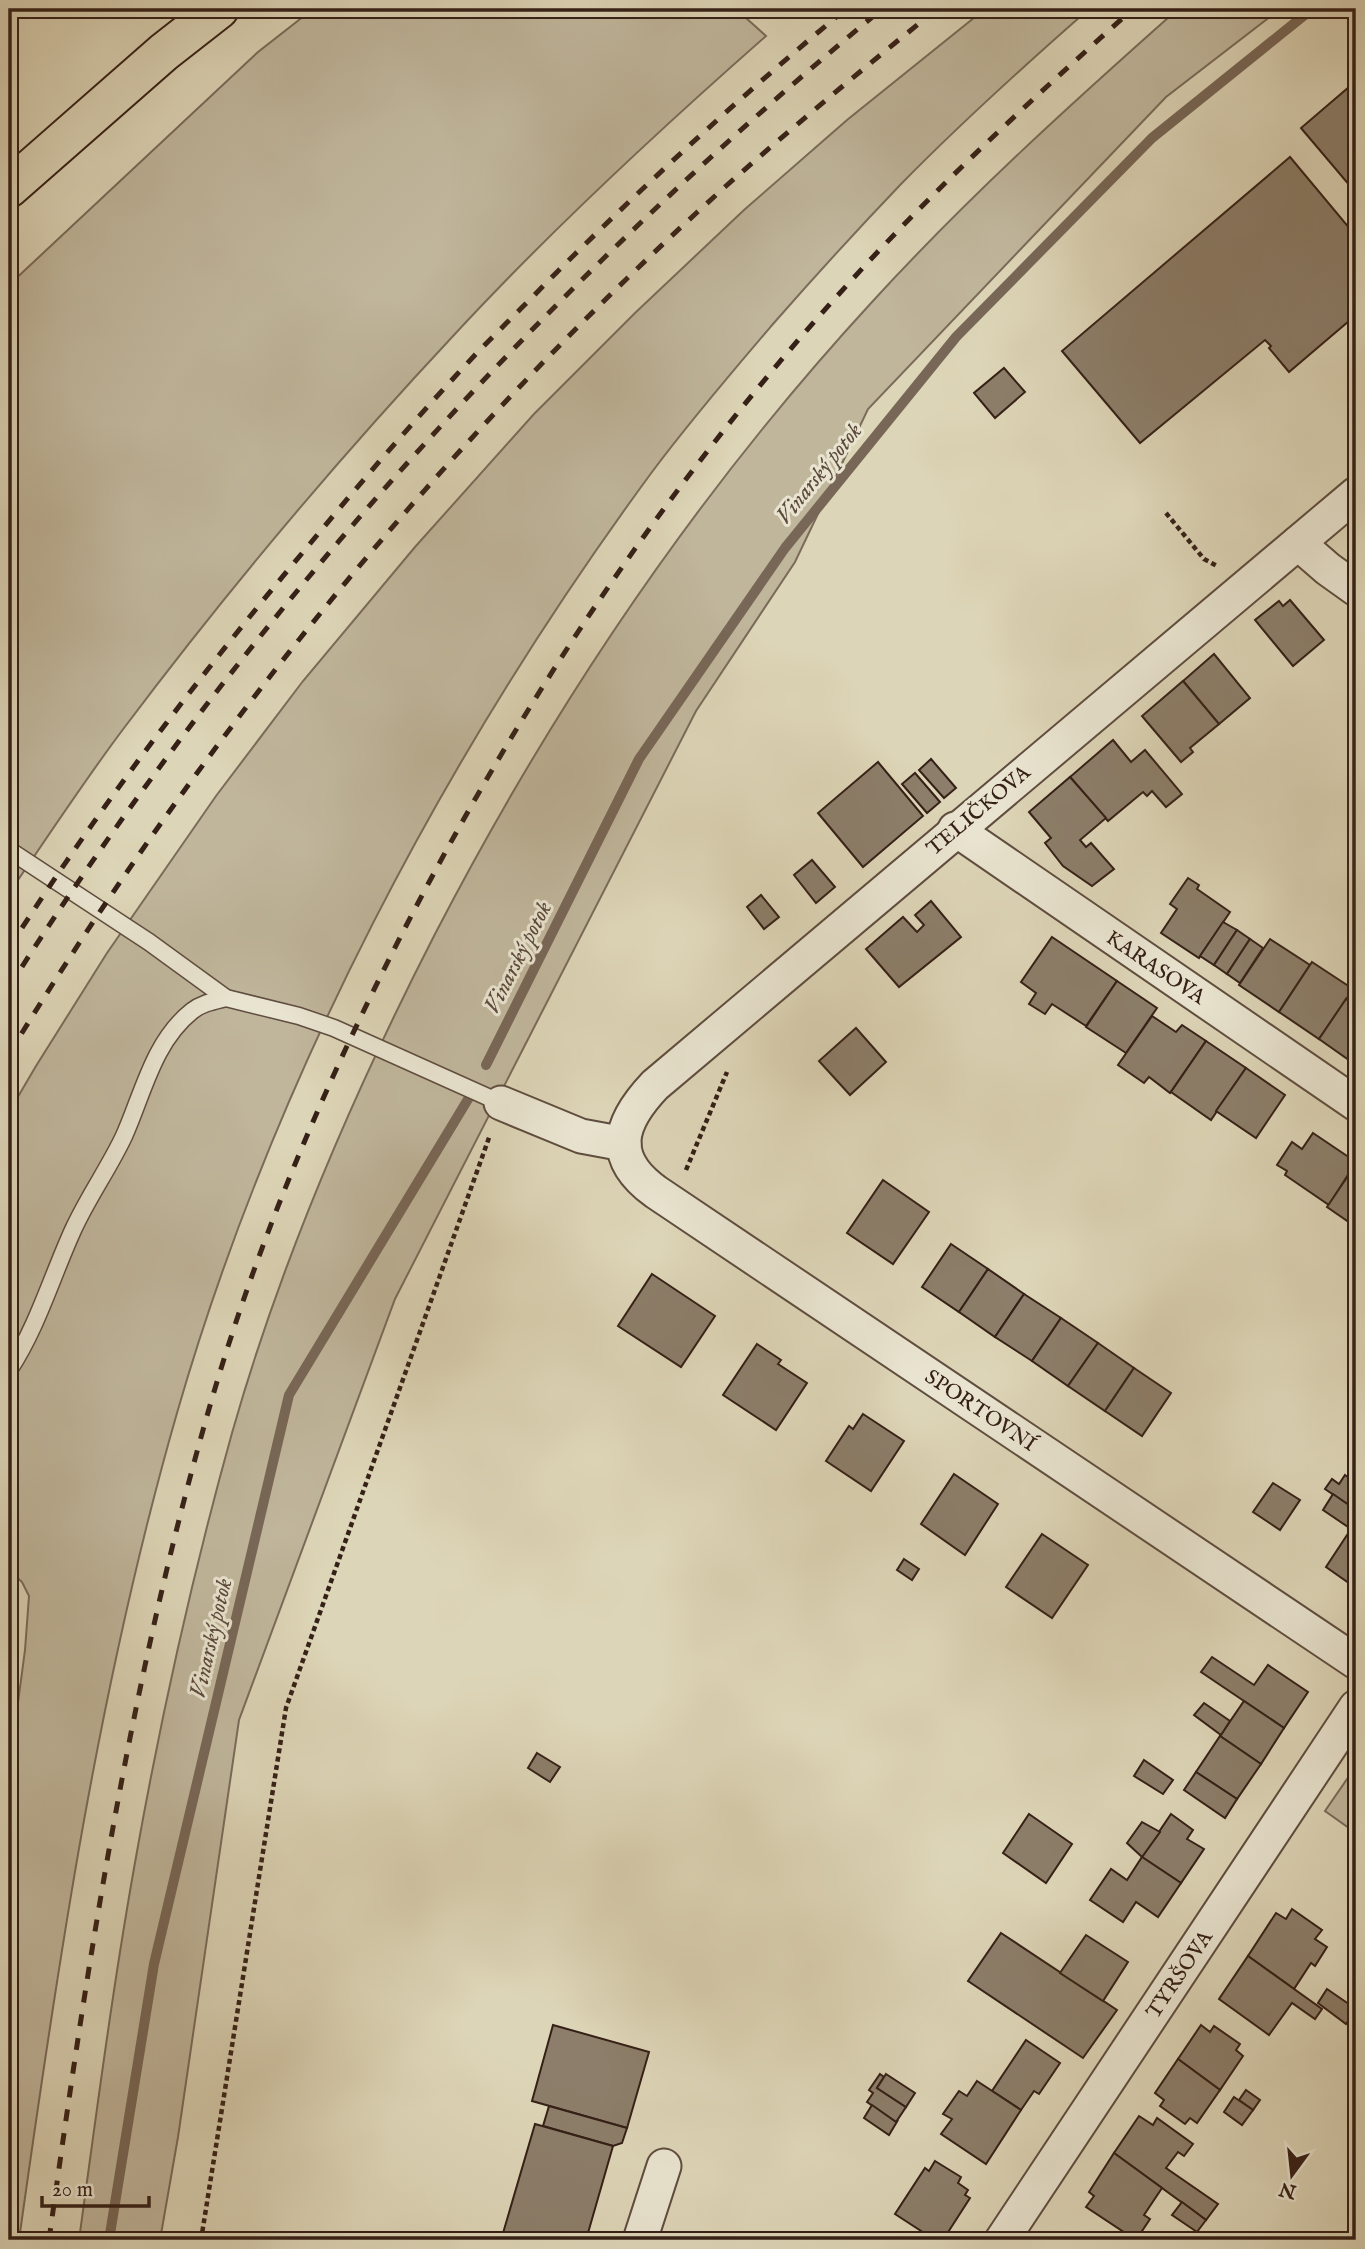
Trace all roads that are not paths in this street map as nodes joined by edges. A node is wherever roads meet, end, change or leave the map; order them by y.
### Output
1 (219, 9) edge
2 (9, 188) edge
3 (1356, 494) edge
4 (1298, 544) junction
5 (1356, 589) edge
6 (956, 830) junction
7 (9, 850) edge
8 (226, 998) junction
9 (501, 1103) joint
10 (1356, 1104) edge
11 (624, 1144) junction
12 (9, 1370) edge
13 (1356, 1662) edge
14 (1356, 1707) edge
15 (664, 2166) dead end
16 (640, 2240) edge
17 (1002, 2240) edge

1 - 2 main road
3 - 4 street, TELIČKOVA
4 - 5 street
4 - 6 street, TELIČKOVA
6 - 10 street, KARASOVA
6 - 11 street, TELIČKOVA
7 - 8 lane
8 - 9 lane
8 - 12 lane
9 - 11 street
11 - 13 street, SPORTOVNÍ
14 - 17 street, TYRŠOVA
15 - 16 street

